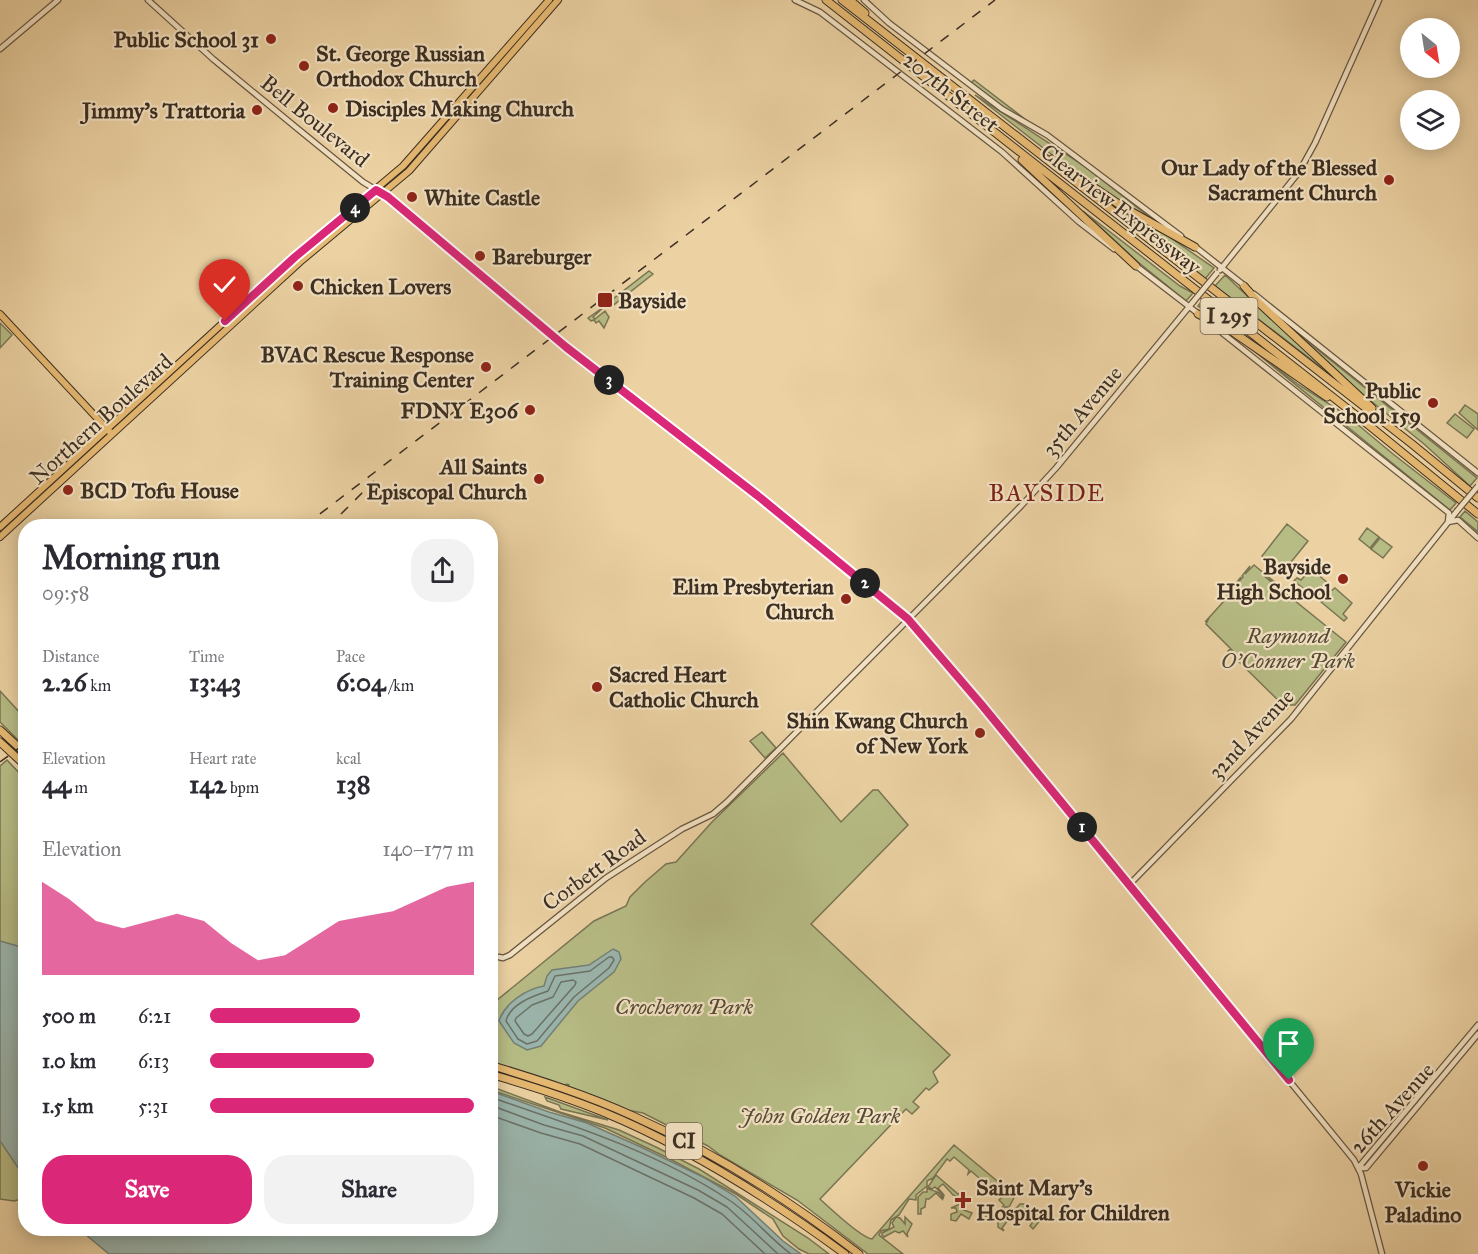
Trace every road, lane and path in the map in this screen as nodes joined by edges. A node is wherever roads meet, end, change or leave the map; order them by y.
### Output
1 (58, 0) edge
2 (148, 0) edge
3 (549, 0) edge
4 (558, 0) edge
5 (795, 0) edge
6 (820, 0) edge
7 (826, 0) edge
8 (842, 0) edge
9 (850, 0) edge
10 (864, 0) edge
11 (1379, 0) edge
12 (885, 48) junction
13 (0, 49) edge
14 (914, 57) junction
15 (976, 105) junction
16 (978, 120) junction
17 (376, 190) junction
18 (383, 194) junction
19 (1195, 247) junction
20 (1136, 266) junction
21 (1221, 268) junction
22 (1244, 286) junction
23 (1189, 307) junction
24 (0, 314) edge
25 (1198, 314) junction
26 (1371, 427) junction
27 (110, 432) junction
28 (1412, 444) junction
29 (1478, 473) edge
30 (1478, 486) edge
31 (1478, 498) edge
32 (1478, 514) edge
33 (19, 519) edge
34 (18, 520) edge
35 (1448, 522) junction
36 (0, 527) edge
37 (0, 537) edge
38 (1478, 538) edge
39 (908, 619) junction
40 (0, 729) edge
41 (0, 744) edge
42 (18, 747) edge
43 (18, 759) edge
44 (712, 814) joint
45 (1129, 885) junction
46 (499, 957) dead end
47 (1478, 1025) edge
48 (1478, 1034) edge
49 (498, 1068) edge
50 (498, 1077) edge
51 (1358, 1168) junction
52 (845, 1254) edge
53 (859, 1254) edge
54 (1382, 1254) edge

1 - 13 street
2 - 17 street, Bell Boulevard
3 - 17 main road, Northern Boulevard
4 - 18 main road, Northern Boulevard
5 - 20 street, 207th Street
6 - 12 highway
7 - 12 highway, Clearview Expressway / I 295
8 - 14 highway, Clearview Expressway / I 295
9 - 14 highway
10 - 19 street, Clearview Expressway
11 - 21 street, 35th Avenue
12 - 16 highway, Clearview Expressway / I 295
14 - 15 highway, Clearview Expressway / I 295
15 - 19 highway
15 - 28 highway, Clearview Expressway / I 295
16 - 20 highway
16 - 26 highway, Clearview Expressway / I 295
17 - 18 street, Bell Boulevard
17 - 27 main road, Northern Boulevard
18 - 27 main road, Northern Boulevard
18 - 39 street, Bell Boulevard, bridge
19 - 21 street, Clearview Expressway
20 - 23 street, 207th Street
21 - 22 street, Clearview Expressway
21 - 23 street, 35th Avenue, bridge
22 - 28 highway
22 - 29 street, Clearview Expressway
23 - 25 street, 207th Street
23 - 39 street, 35th Avenue
24 - 27 main road
25 - 26 highway
25 - 35 street, 207th Street
26 - 32 highway, Clearview Expressway / I 295
27 - 33 main road, Northern Boulevard
27 - 36 main road, Northern Boulevard
28 - 31 highway, Clearview Expressway / I 295
30 - 35 street, 32nd Avenue, bridge
34 - 37 main road, Northern Boulevard
35 - 38 street
35 - 45 street, 32nd Avenue
39 - 44 street, 35th Avenue
39 - 45 street, Bell Boulevard
40 - 42 highway
41 - 43 highway
44 - 46 street, Corbett Road
45 - 51 street, Bell Boulevard
47 - 51 street, 26th Avenue
48 - 51 street, 26th Avenue
49 - 53 highway, CI
50 - 52 highway, CI
51 - 54 street, Bell Boulevard

